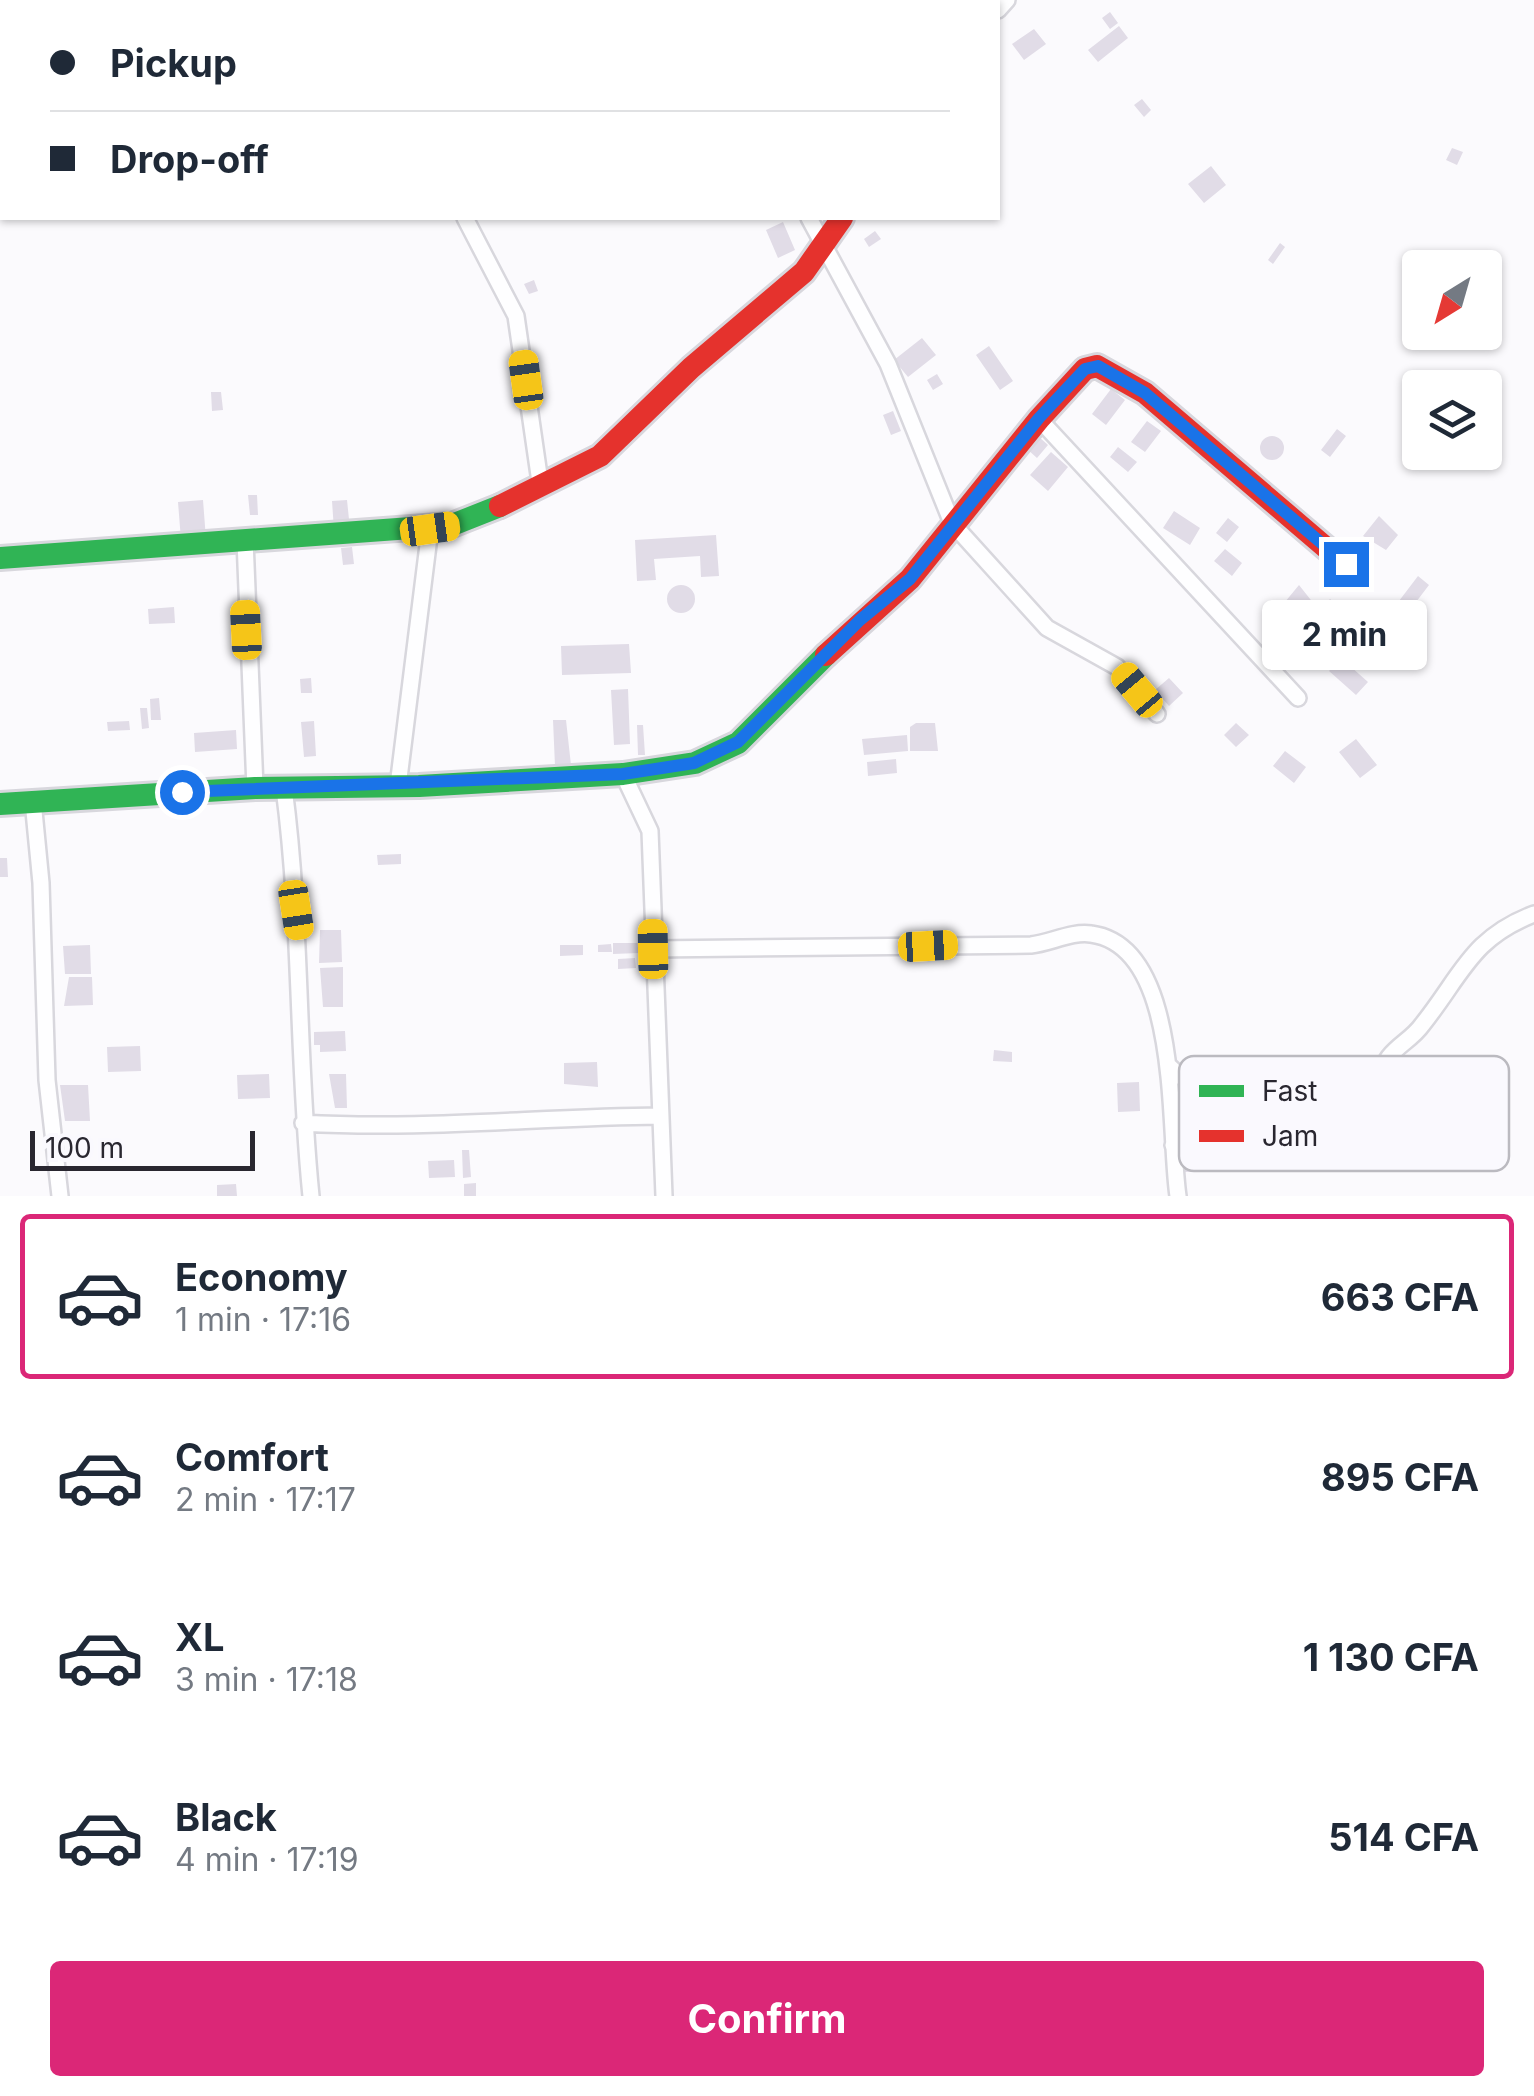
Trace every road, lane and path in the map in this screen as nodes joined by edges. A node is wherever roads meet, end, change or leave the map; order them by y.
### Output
1 (465, 220) edge
2 (810, 220) edge
3 (841, 220) edge
4 (825, 244) junction
5 (1039, 418) junction
6 (541, 489) junction
7 (952, 523) junction
8 (430, 529) junction
9 (245, 540) junction
10 (0, 558) edge
11 (1346, 564) dead end
12 (1298, 698) dead end
13 (1157, 714) dead end
14 (623, 774) junction
15 (398, 786) junction
16 (255, 788) junction
17 (284, 788) junction
18 (33, 802) junction
19 (0, 804) edge
20 (1534, 914) edge
21 (653, 949) junction
22 (1390, 1056) edge
23 (1169, 1066) junction
24 (1179, 1075) edge
25 (659, 1116) junction
26 (303, 1123) junction
27 (1179, 1138) edge
28 (1173, 1145) junction
29 (60, 1196) edge
30 (311, 1196) edge
31 (664, 1196) edge
32 (1178, 1196) edge

1 - 6 street
2 - 4 street
3 - 4 street
4 - 6 street
4 - 7 street
5 - 7 street
5 - 11 street
5 - 12 street
6 - 8 street
7 - 13 street
7 - 14 street
8 - 9 street
8 - 15 street
9 - 10 street
9 - 16 street
14 - 15 street
14 - 21 street
15 - 17 street
16 - 17 street
16 - 18 street
17 - 26 street
18 - 19 street
18 - 29 street
20 - 22 street
21 - 23 street
21 - 25 street
23 - 24 street
23 - 28 street
25 - 26 street
25 - 31 street
26 - 30 street
27 - 28 street
28 - 32 street

